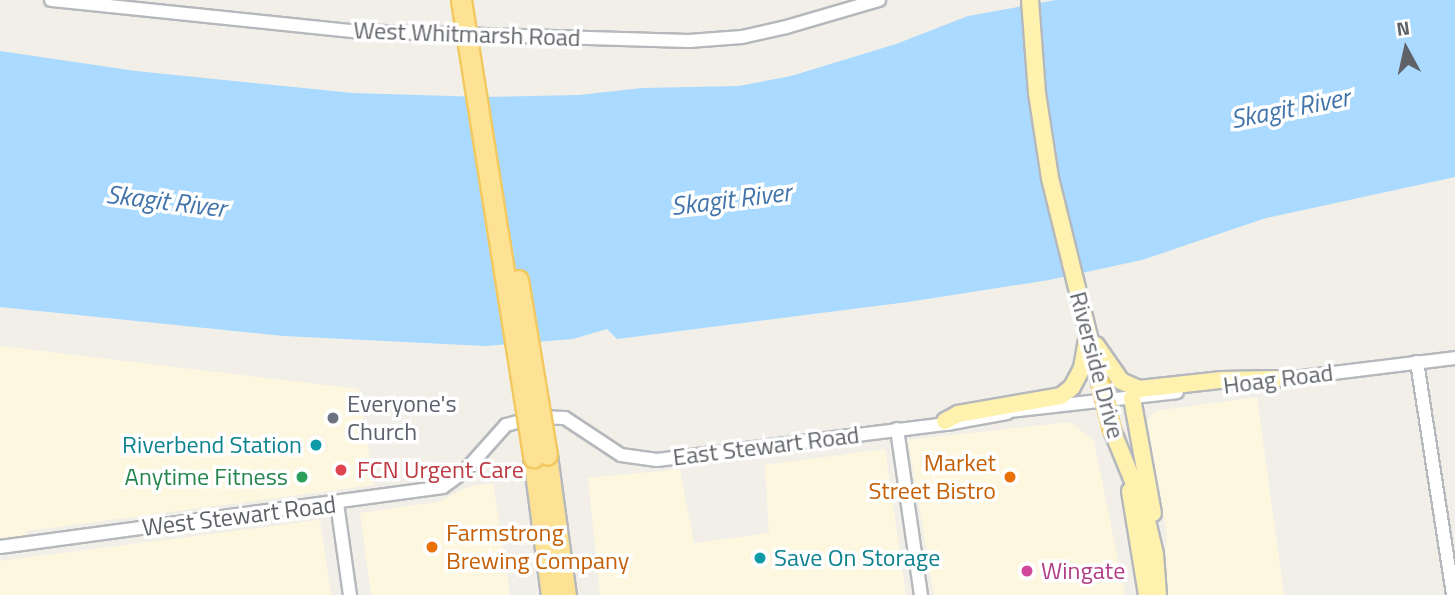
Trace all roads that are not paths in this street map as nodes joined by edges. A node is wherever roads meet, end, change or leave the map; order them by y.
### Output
1 (51, 0) edge
2 (461, 0) edge
3 (472, 0) edge
4 (876, 0) edge
5 (1030, 0) edge
6 (87, 2) edge
7 (1088, 334) junction
8 (1455, 358) edge
9 (1418, 362) junction
10 (1276, 379) junction
11 (1101, 394) junction
12 (1132, 398) junction
13 (535, 417) joint
14 (942, 422) junction
15 (897, 429) junction
16 (540, 456) junction
17 (1126, 461) junction
18 (337, 503) junction
19 (0, 547) edge
20 (1155, 554) junction
21 (350, 595) edge
22 (551, 595) edge
23 (566, 595) edge
24 (921, 595) edge
25 (1147, 595) edge
26 (1158, 595) edge
27 (1453, 595) edge

1 - 6 street, West Whitmarsh Road
2 - 16 highway, bridge
3 - 16 highway, bridge
4 - 6 street, West Whitmarsh Road
5 - 7 main road, Riverside Drive
7 - 10 main road
7 - 11 main road, Riverside Drive
7 - 14 main road
8 - 9 street, Hoag Road
9 - 10 street, Hoag Road
9 - 27 street
10 - 12 street, Hoag Road
11 - 12 street, Hoag Road
11 - 14 street, East Stewart Road
11 - 17 main road, Riverside Drive, bridge
12 - 20 main road
13 - 15 street, East Stewart Road
13 - 18 street, West Stewart Road
14 - 15 street, East Stewart Road
15 - 24 street
16 - 22 highway
16 - 23 highway
17 - 20 main road, Riverside Drive
17 - 25 main road
18 - 19 street, West Stewart Road
18 - 21 street
20 - 26 main road, Riverside Drive

